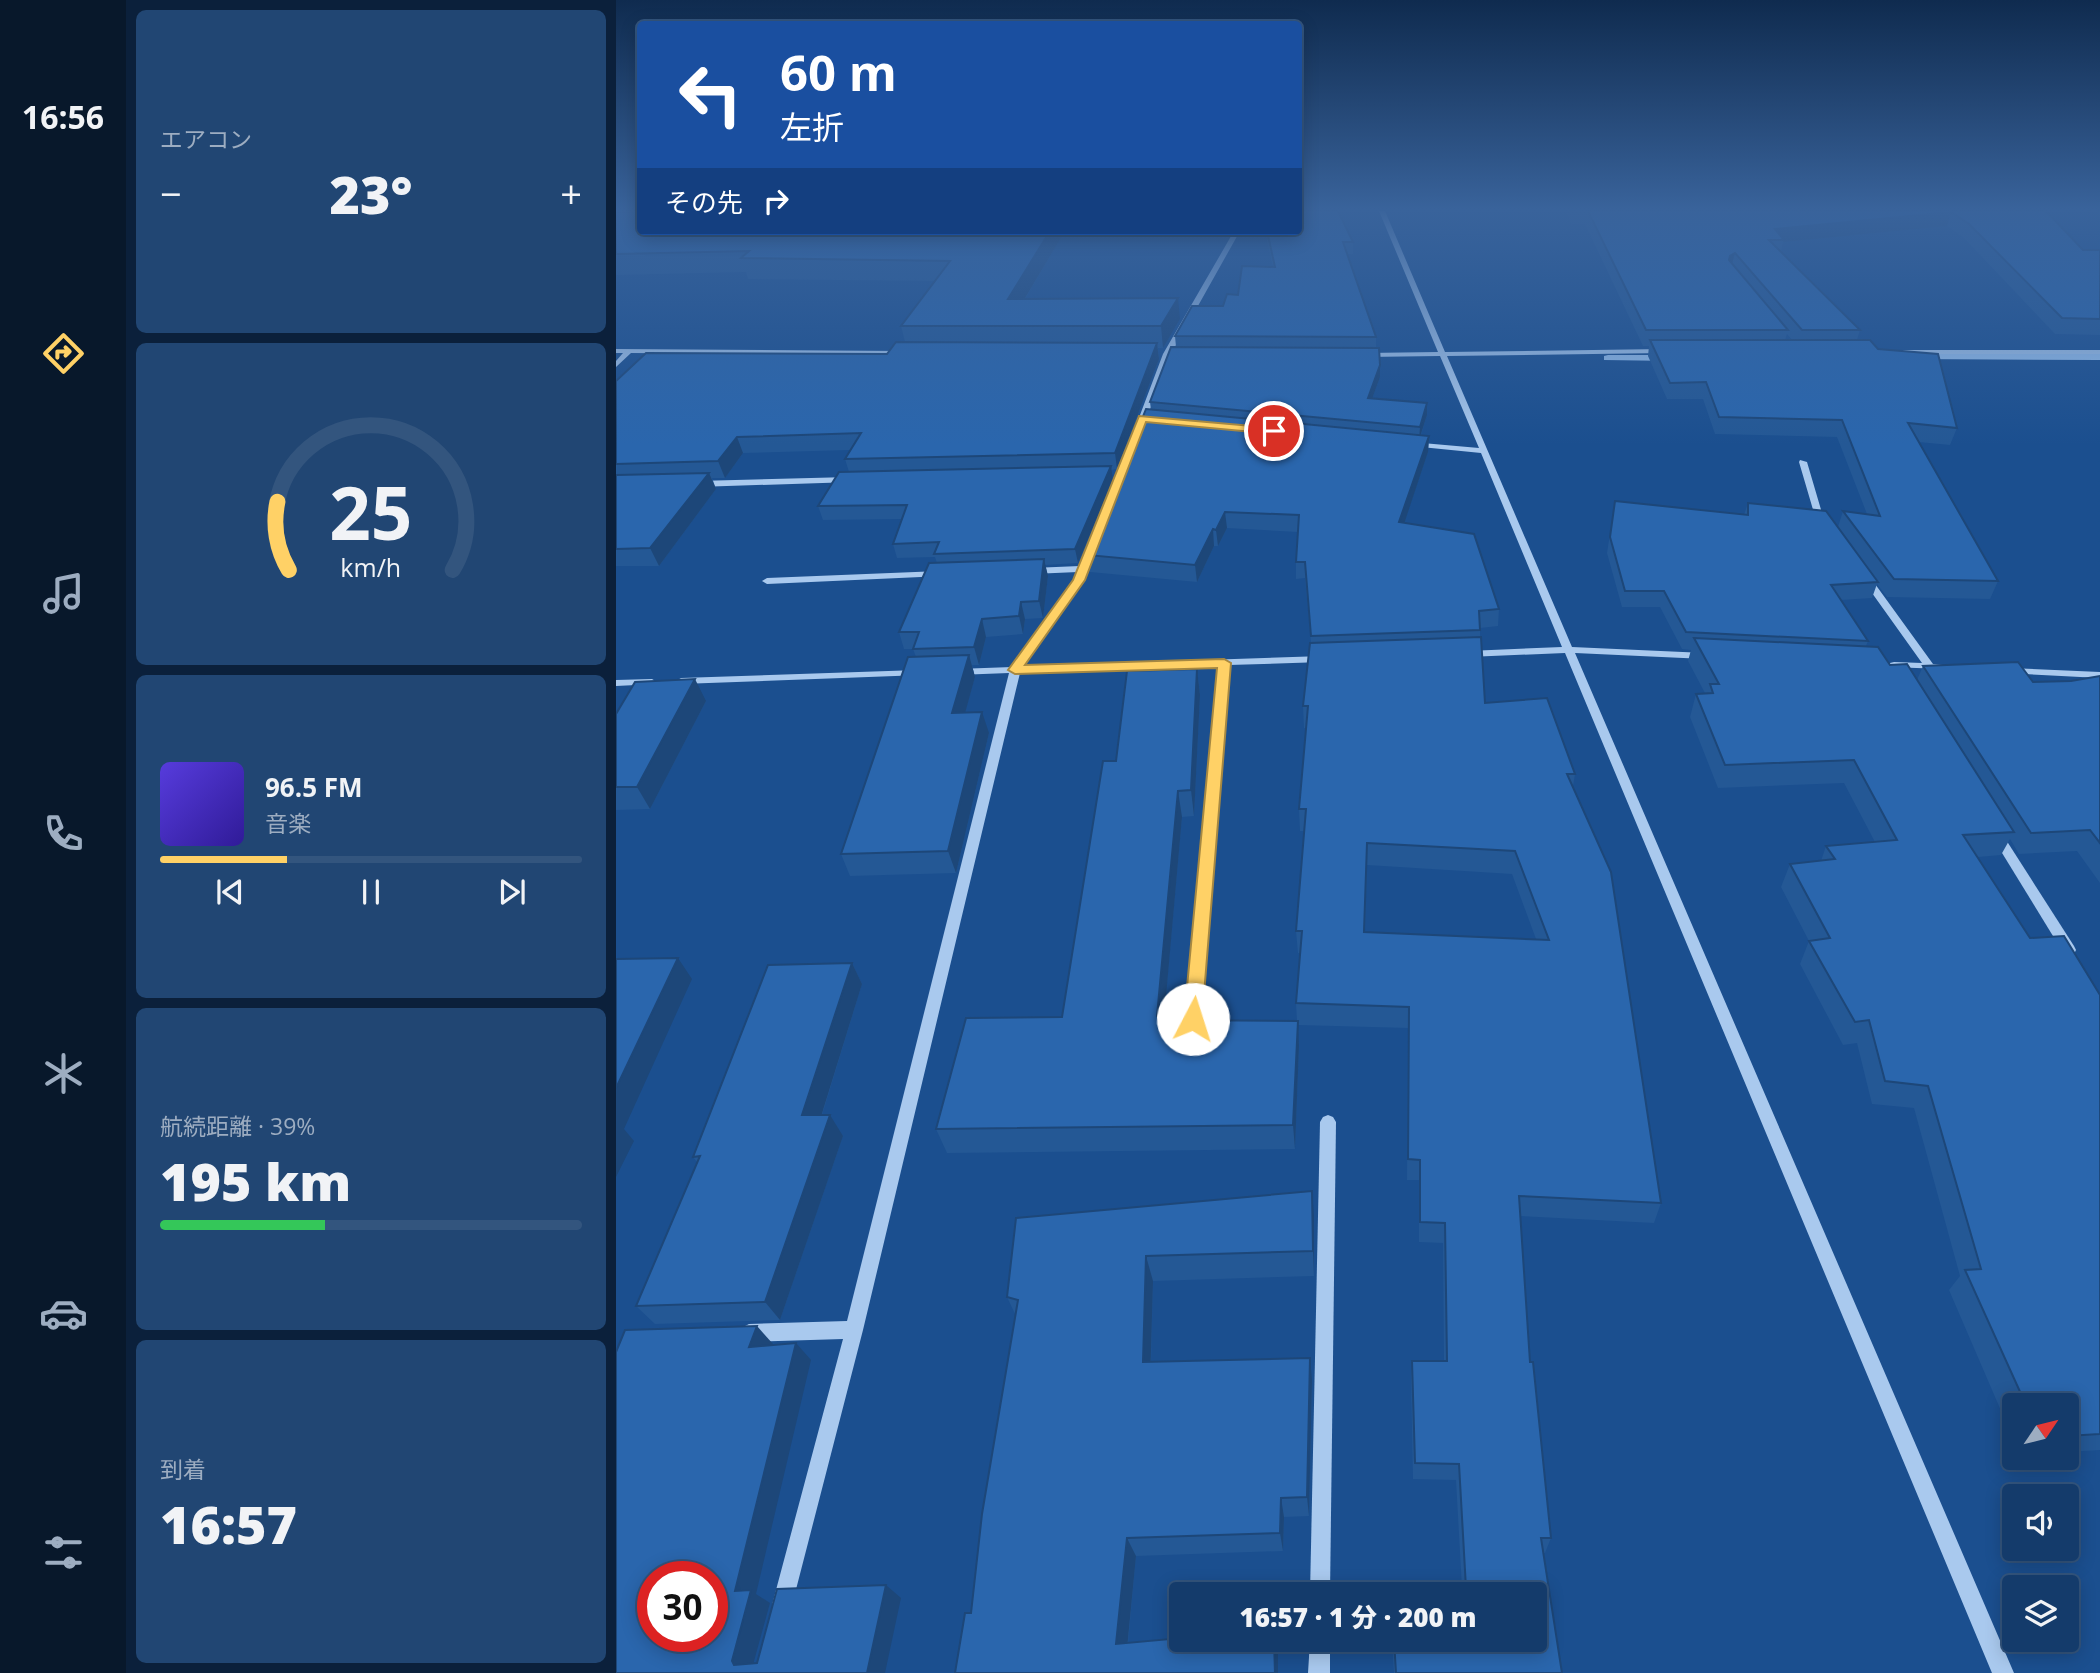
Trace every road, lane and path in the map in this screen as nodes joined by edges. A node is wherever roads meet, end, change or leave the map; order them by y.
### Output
1 (1204, 289) edge
2 (1415, 289) edge
3 (616, 351) edge
4 (629, 351) junction
5 (1672, 351) edge
6 (1878, 352) edge
7 (2100, 352) edge
8 (919, 353) edge
9 (1153, 354) edge
10 (1167, 354) junction
11 (1181, 354) edge
12 (1360, 355) edge
13 (1443, 355) junction
14 (616, 365) edge
15 (1143, 419) junction
16 (1156, 420) edge
17 (1139, 430) edge
18 (1402, 443) edge
19 (1484, 451) junction
20 (1803, 462) dead end
21 (862, 480) edge
22 (684, 484) edge
23 (1099, 531) edge
24 (1834, 535) edge
25 (1858, 568) edge
26 (1084, 569) junction
27 (1015, 571) edge
28 (946, 574) edge
29 (767, 581) dead end
30 (1569, 650) junction
31 (1459, 654) edge
32 (1715, 656) edge
33 (1336, 659) edge
34 (1224, 663) junction
35 (1930, 667) junction
36 (1956, 668) edge
37 (1890, 669) edge
38 (1015, 670) junction
39 (1996, 670) edge
40 (932, 672) edge
41 (946, 672) edge
42 (2100, 675) edge
43 (616, 683) edge
44 (1992, 827) edge
45 (2078, 965) edge
46 (1193, 1019) edge
47 (1328, 1122) dead end
48 (853, 1330) junction
49 (728, 1334) edge
50 (1320, 1582) edge
51 (778, 1620) edge
52 (1320, 1652) edge
53 (1319, 1673) edge
54 (2003, 1673) edge

1 - 10 street
2 - 13 street
3 - 4 street
4 - 8 street
4 - 14 street
5 - 13 street
6 - 7 street
9 - 10 street
10 - 11 street
10 - 15 street
12 - 13 street
13 - 19 street
15 - 16 street
15 - 17 street
18 - 19 street
19 - 30 street
20 - 24 street
21 - 22 street
23 - 26 street
25 - 35 street
26 - 27 street
26 - 38 street
28 - 29 street
30 - 31 street
30 - 32 street
30 - 54 street
33 - 34 street
34 - 38 street
34 - 46 street
35 - 36 street
35 - 37 street
38 - 41 street
38 - 48 street
39 - 42 street
40 - 43 street
44 - 45 street
47 - 50 street
48 - 49 street
48 - 51 street
52 - 53 street

